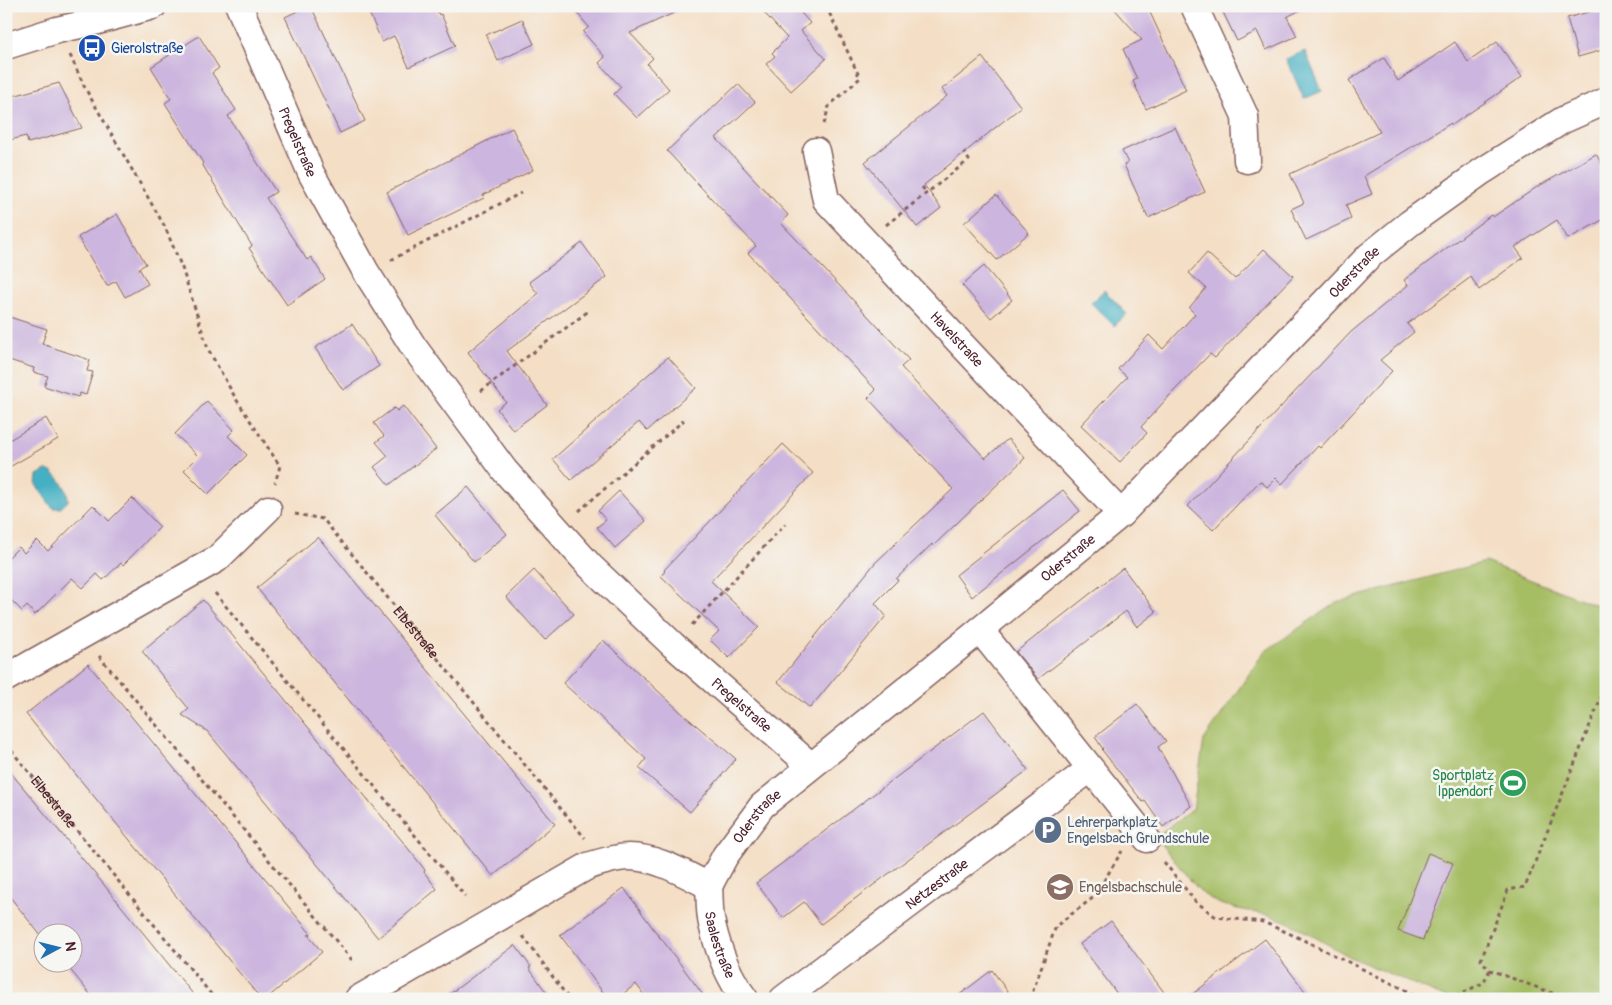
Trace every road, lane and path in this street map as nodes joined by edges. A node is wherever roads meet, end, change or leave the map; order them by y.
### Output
1 (153, 6) edge
2 (239, 6) edge
3 (826, 6) edge
4 (1194, 6) edge
5 (57, 30) junction
6 (8, 44) edge
7 (1606, 101) edge
8 (816, 151) joint
9 (964, 153) dead end
10 (1247, 160) dead end
11 (922, 186) dead end
12 (521, 193) dead end
13 (927, 193) junction
14 (866, 240) junction
15 (366, 272) junction
16 (590, 310) dead end
17 (458, 408) junction
18 (684, 420) dead end
19 (268, 509) junction
20 (1120, 514) junction
21 (785, 524) dead end
22 (557, 530) junction
23 (197, 571) junction
24 (980, 630) junction
25 (81, 634) junction
26 (673, 645) junction
27 (6, 678) edge
28 (1606, 685) edge
29 (6, 744) edge
30 (810, 765) junction
31 (1090, 769) junction
32 (1141, 833) junction
33 (604, 861) junction
34 (709, 886) junction
35 (465, 896) dead end
36 (506, 913) junction
37 (352, 960) dead end
38 (1490, 970) junction
39 (215, 999) edge
40 (358, 999) edge
41 (569, 999) edge
42 (745, 999) edge
43 (783, 999) edge
44 (1030, 999) edge
45 (1424, 999) edge
46 (1449, 999) edge
47 (1568, 999) edge

1 - 5 street
2 - 15 street, Pregelstraße
3 - 8 path
4 - 10 street
5 - 6 street
5 - 19 path
7 - 20 street, Oderstraße
8 - 14 street, Havelstraße
9 - 13 path
11 - 13 path
12 - 15 path
13 - 14 path
14 - 20 street, Havelstraße
15 - 17 street, Pregelstraße
16 - 17 path
17 - 22 street, Pregelstraße
18 - 22 path
19 - 23 street
19 - 33 path, Elbestraße
20 - 24 street, Oderstraße
21 - 26 path
22 - 26 street, Pregelstraße
23 - 25 street
23 - 35 path
24 - 30 street, Oderstraße
24 - 31 street
25 - 27 street
25 - 37 path
26 - 30 street, Pregelstraße
28 - 38 path
29 - 39 path, Elbestraße
30 - 34 street, Oderstraße
31 - 32 street
31 - 43 street, Netzestraße
32 - 44 path
32 - 45 path
33 - 34 street
33 - 36 street
34 - 42 street, Saalestraße
36 - 40 street
36 - 41 path
38 - 46 path
38 - 47 path

